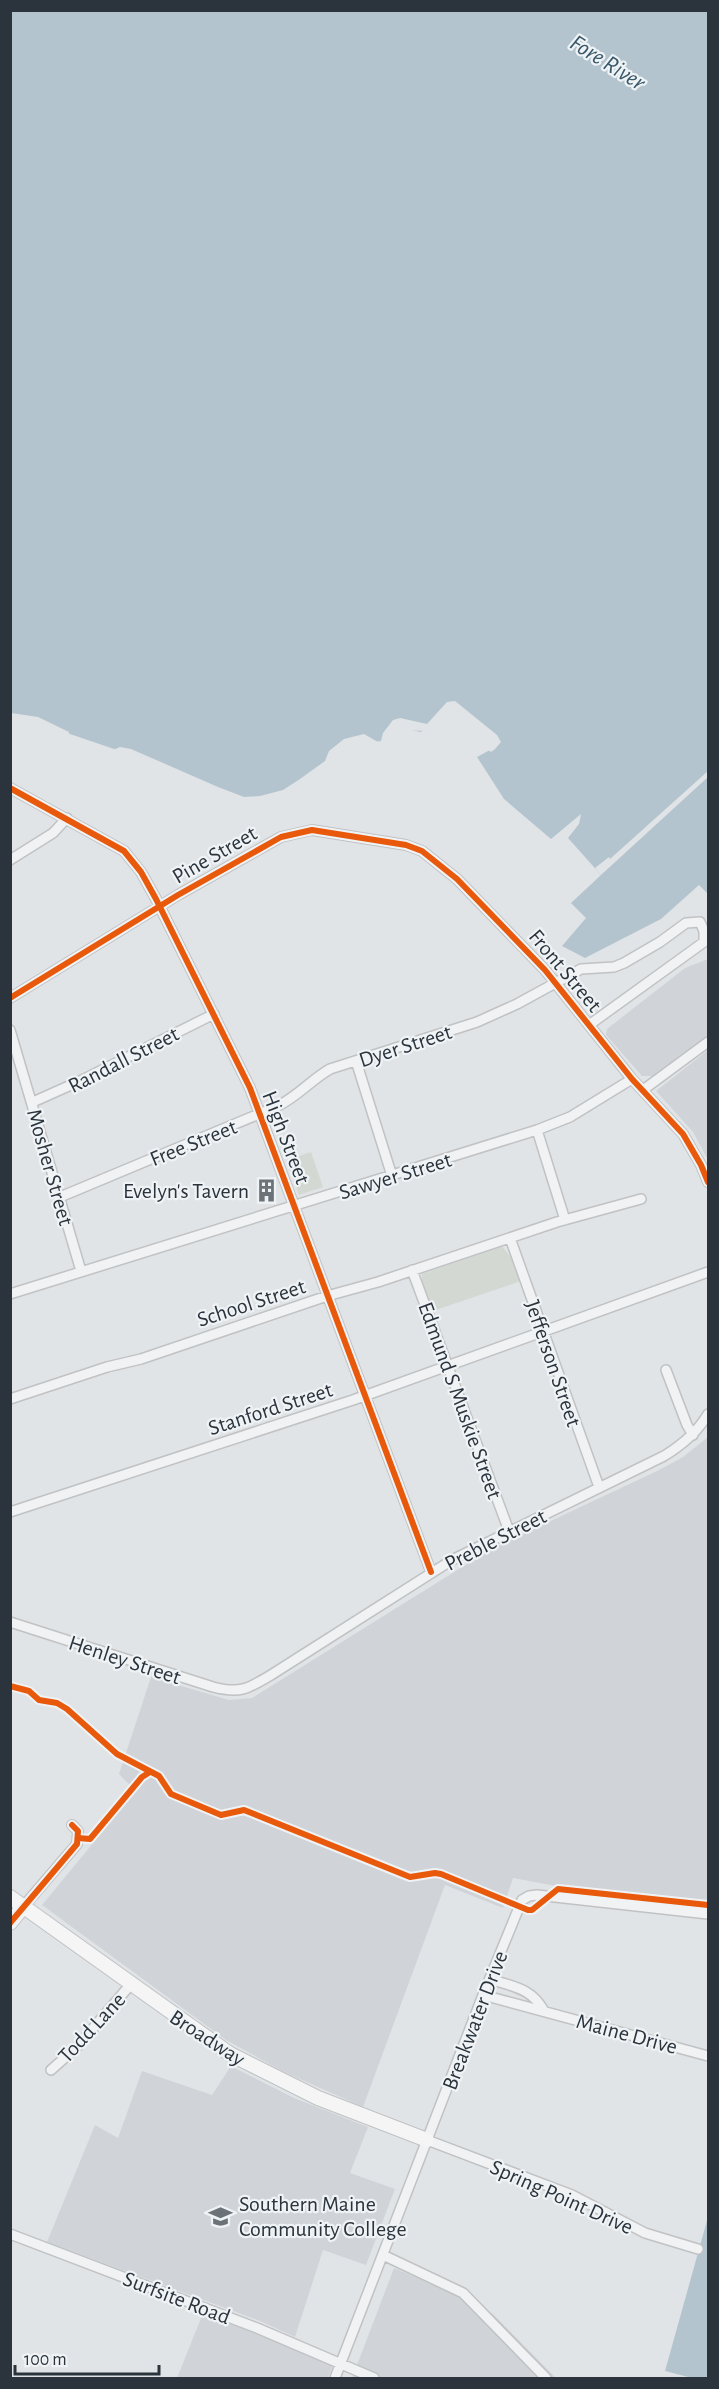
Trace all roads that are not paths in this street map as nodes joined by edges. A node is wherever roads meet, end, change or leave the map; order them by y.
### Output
1 (10, 788) edge
2 (67, 818) junction
3 (354, 837) joint
4 (10, 861) edge
5 (160, 906) junction
6 (555, 984) junction
7 (10, 998) edge
8 (213, 1014) junction
9 (589, 1025) junction
10 (10, 1030) edge
11 (708, 1042) edge
12 (356, 1061) junction
13 (632, 1079) junction
14 (644, 1090) junction
15 (33, 1102) junction
16 (260, 1114) junction
17 (537, 1130) junction
18 (392, 1176) junction
19 (708, 1182) edge
20 (60, 1197) junction
21 (641, 1199) dead end
22 (294, 1207) junction
23 (565, 1220) junction
24 (510, 1238) junction
25 (81, 1270) junction
26 (412, 1270) junction
27 (708, 1272) edge
28 (10, 1294) edge
29 (327, 1296) junction
30 (543, 1332) junction
31 (449, 1366) junction
32 (666, 1370) dead end
33 (364, 1396) junction
34 (10, 1399) edge
35 (708, 1414) edge
36 (693, 1435) junction
37 (599, 1487) junction
38 (10, 1512) edge
39 (509, 1530) junction
40 (431, 1572) junction
41 (10, 1622) edge
42 (241, 1691) joint
43 (72, 1825) dead end
44 (10, 1897) edge
45 (23, 1907) junction
46 (708, 1914) edge
47 (10, 1923) edge
48 (490, 1979) junction
49 (131, 1984) junction
50 (483, 1995) junction
51 (544, 2011) junction
52 (708, 2056) edge
53 (51, 2070) dead end
54 (427, 2140) junction
55 (10, 2234) edge
56 (698, 2249) dead end
57 (383, 2255) junction
58 (341, 2362) junction
59 (335, 2379) edge
60 (374, 2379) edge
61 (546, 2379) edge

1 - 2 street, High Street
2 - 4 street
2 - 5 street, High Street
3 - 5 street, Pine Street
3 - 6 street, Front Street
5 - 7 street, Pine Street
5 - 8 street, High Street
6 - 9 street, Front Street
6 - 9 street, Dyer Street
6 - 12 street, Dyer Street
8 - 15 street, Randall Street
8 - 16 street, High Street
9 - 13 street, Front Street
10 - 15 street, Mosher Street
11 - 14 street
12 - 16 street, Dyer Street
12 - 18 street
13 - 14 street, Front Street
13 - 17 street, Sawyer Street
14 - 19 street, Front Street
15 - 20 street, Mosher Street
16 - 20 street, Free Street
16 - 22 street, High Street
17 - 18 street, Sawyer Street
17 - 23 street
18 - 22 street, Sawyer Street
20 - 25 street, Mosher Street
21 - 23 street, School Street
22 - 25 street, Sawyer Street
22 - 29 street, High Street
23 - 24 street, School Street
24 - 26 street, School Street
24 - 30 street, Jefferson Street
25 - 28 street, Sawyer Street
26 - 29 street, School Street
26 - 31 street, Edmund S Muskie Street
27 - 30 street, Stanford Street
29 - 33 street, High Street
29 - 34 street, School Street
30 - 31 street, Stanford Street
30 - 37 street, Jefferson Street
31 - 33 street, Stanford Street
31 - 39 street, Edmund S Muskie Street
32 - 36 street
33 - 38 street, Stanford Street
33 - 40 street, High Street
35 - 36 street
36 - 37 street, Preble Street
37 - 39 street, Preble Street
39 - 40 street, Preble Street
40 - 42 street, Preble Street
41 - 42 street, Henley Street
43 - 45 street
44 - 45 street, Broadway
45 - 47 street
45 - 49 street, Broadway
46 - 48 street, Breakwater Drive
48 - 50 street, Breakwater Drive
48 - 51 street, Maine Drive
49 - 53 street, Todd Lane
49 - 54 street, Broadway
50 - 51 street, Maine Drive
50 - 54 street, Breakwater Drive
51 - 52 street, Maine Drive
54 - 56 street, Spring Point Drive
54 - 57 street, Breakwater Drive
55 - 58 street, Surfsite Road
57 - 58 street, Breakwater Drive
57 - 61 street
58 - 59 street, Breakwater Drive
58 - 60 street, Surfsite Road

